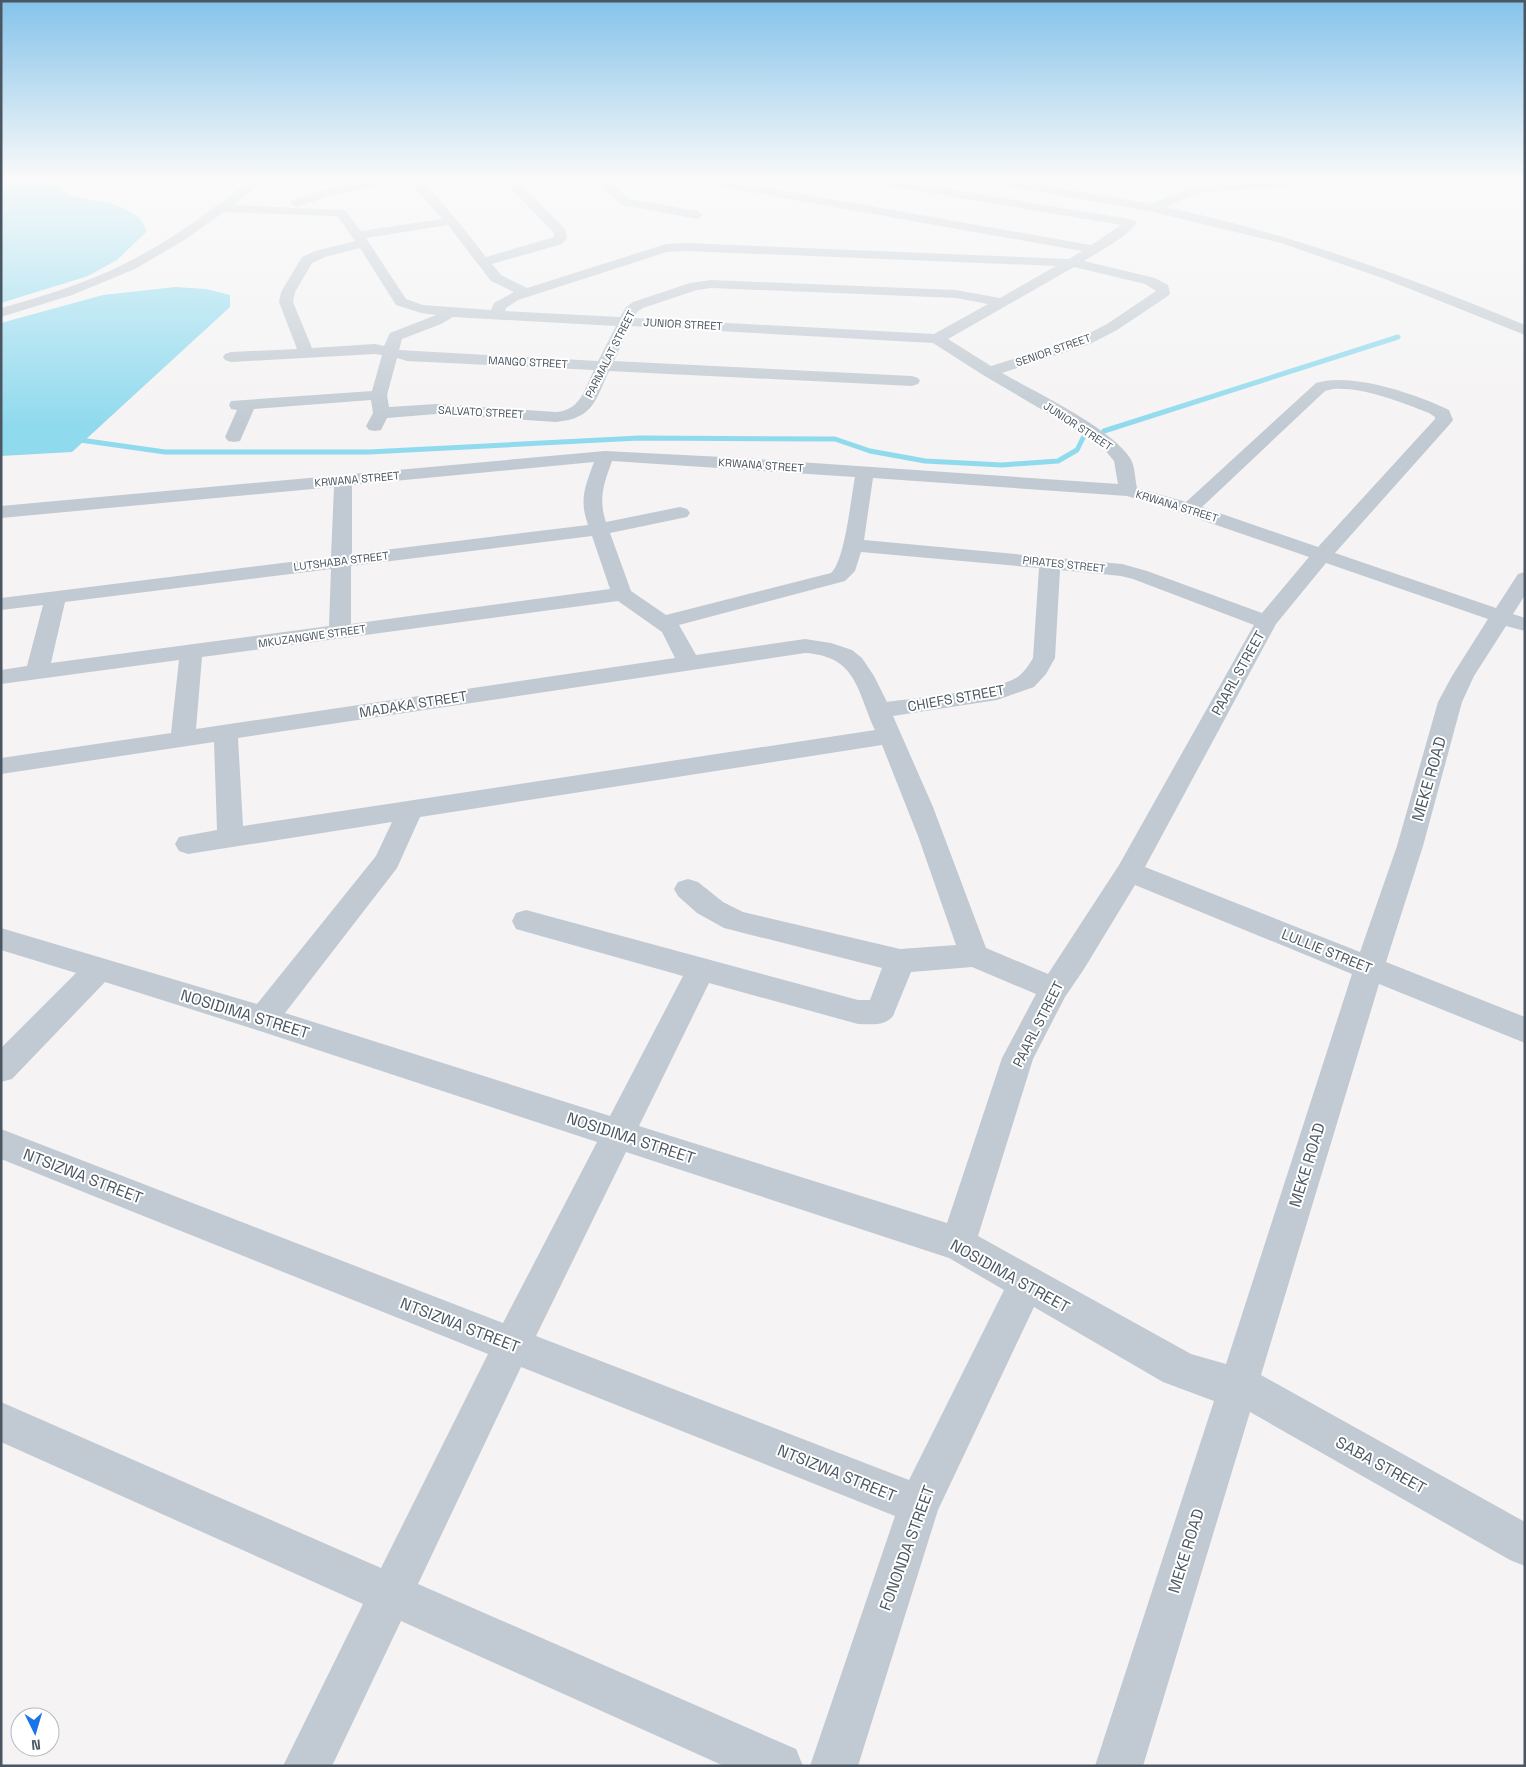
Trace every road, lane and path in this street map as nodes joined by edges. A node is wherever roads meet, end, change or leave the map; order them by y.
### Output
1 (139, 260) edge
2 (307, 260) edge
3 (375, 260) edge
4 (489, 260) edge
5 (631, 260) edge
6 (1010, 260) edge
7 (1076, 260) edge
8 (1344, 260) edge
9 (484, 262) joint
10 (1073, 263) junction
11 (526, 293) junction
12 (1001, 302) junction
13 (451, 312) junction
14 (1, 314) edge
15 (497, 314) junction
16 (625, 320) junction
17 (1525, 331) edge
18 (937, 339) junction
19 (306, 352) junction
20 (390, 352) junction
21 (231, 357) dead end
22 (603, 366) junction
23 (989, 372) junction
24 (912, 381) dead end
25 (379, 395) junction
26 (580, 412) joint
27 (234, 437) dead end
28 (605, 456) junction
29 (865, 472) junction
30 (343, 480) junction
31 (1128, 491) junction
32 (1189, 509) junction
33 (1, 512) edge
34 (680, 513) dead end
35 (600, 529) junction
36 (853, 545) junction
37 (1322, 555) junction
38 (341, 561) junction
39 (1050, 562) junction
40 (1525, 578) edge
41 (622, 594) junction
42 (56, 597) junction
43 (1, 604) edge
44 (1513, 620) edge
45 (664, 622) junction
46 (1266, 622) junction
47 (340, 632) junction
48 (191, 652) junction
49 (688, 662) junction
50 (36, 672) junction
51 (1, 677) edge
52 (878, 711) junction
53 (226, 732) junction
54 (891, 736) junction
55 (183, 738) junction
56 (1, 766) edge
57 (410, 810) junction
58 (230, 837) junction
59 (188, 844) dead end
60 (1129, 872) junction
61 (688, 889) dead end
62 (526, 921) dead end
63 (1, 939) edge
64 (974, 955) junction
65 (900, 961) junction
66 (1368, 968) junction
67 (99, 969) junction
68 (701, 969) junction
69 (1054, 989) junction
70 (263, 1020) junction
71 (1525, 1030) edge
72 (1, 1069) edge
73 (618, 1134) junction
74 (1, 1144) edge
75 (958, 1244) junction
76 (1026, 1284) junction
77 (512, 1345) junction
78 (1238, 1384) junction
79 (1, 1422) edge
80 (919, 1506) junction
81 (1525, 1545) edge
82 (389, 1594) junction
83 (306, 1766) edge
84 (779, 1766) edge
85 (834, 1766) edge
86 (1119, 1766) edge

1 - 14 street
2 - 19 street
3 - 13 street, JUNIOR STREET
4 - 9 street
5 - 11 street, SENIOR STREET
6 - 10 street, SENIOR STREET
7 - 10 street
8 - 17 street
9 - 11 street
10 - 12 street
10 - 23 street, SENIOR STREET
11 - 15 street, SENIOR STREET
12 - 16 street, PARMALAT STREET
12 - 18 street
13 - 15 street, JUNIOR STREET
13 - 20 street, SALVATO STREET
15 - 16 street, JUNIOR STREET
16 - 18 street, JUNIOR STREET
16 - 22 street, PARMALAT STREET
18 - 23 street, JUNIOR STREET
19 - 20 street, MANGO STREET
19 - 21 street, MANGO STREET
20 - 22 street, MANGO STREET
20 - 25 street, SALVATO STREET
22 - 24 street, MANGO STREET
22 - 26 street, PARMALAT STREET
23 - 31 street, JUNIOR STREET
25 - 26 street, SALVATO STREET
25 - 27 street
28 - 29 street, KRWANA STREET
28 - 30 street, KRWANA STREET
28 - 35 street
29 - 31 street, KRWANA STREET
29 - 36 street
30 - 33 street, KRWANA STREET
30 - 38 street
31 - 32 street, KRWANA STREET
32 - 37 street, KRWANA STREET
32 - 37 street, PAARL STREET
34 - 35 street, LUTSHABA STREET
35 - 38 street, LUTSHABA STREET
35 - 41 street
36 - 39 street, PIRATES STREET
36 - 45 street
37 - 44 street, KRWANA STREET
37 - 46 street, PAARL STREET
38 - 42 street, LUTSHABA STREET
38 - 47 street
39 - 46 street, PIRATES STREET
39 - 52 street, CHIEFS STREET
40 - 44 street, MEKE ROAD
41 - 45 street
41 - 47 street, MKUZANGWE STREET
42 - 43 street, LUTSHABA STREET
42 - 50 street
44 - 66 street, MEKE ROAD
45 - 49 street
46 - 60 street, PAARL STREET
47 - 48 street, MKUZANGWE STREET
48 - 50 street, MKUZANGWE STREET
48 - 55 street
49 - 52 street, MADAKA STREET
49 - 53 street, MADAKA STREET
50 - 51 street, MKUZANGWE STREET
52 - 54 street
53 - 55 street, MADAKA STREET
53 - 58 street
54 - 57 street
54 - 64 street
55 - 56 street, MADAKA STREET
57 - 58 street
57 - 70 street
58 - 59 street
60 - 66 street, LULLIE STREET
60 - 69 street, PAARL STREET
61 - 65 street
62 - 68 street
63 - 67 street, NOSIDIMA STREET
64 - 65 street
64 - 69 street
65 - 68 street
66 - 71 street, LULLIE STREET
66 - 78 street, MEKE ROAD
67 - 70 street, NOSIDIMA STREET
67 - 72 street
68 - 73 street
69 - 75 street, PAARL STREET
70 - 73 street, NOSIDIMA STREET
73 - 75 street, NOSIDIMA STREET
73 - 77 street
74 - 77 street, NTSIZWA STREET
75 - 76 street, NOSIDIMA STREET
76 - 78 street, NOSIDIMA STREET
76 - 80 street, FONONDA STREET
77 - 80 street, NTSIZWA STREET
77 - 82 street
78 - 81 street, SABA STREET
78 - 86 street, MEKE ROAD
79 - 82 street
80 - 85 street, FONONDA STREET
82 - 83 street
82 - 84 street

